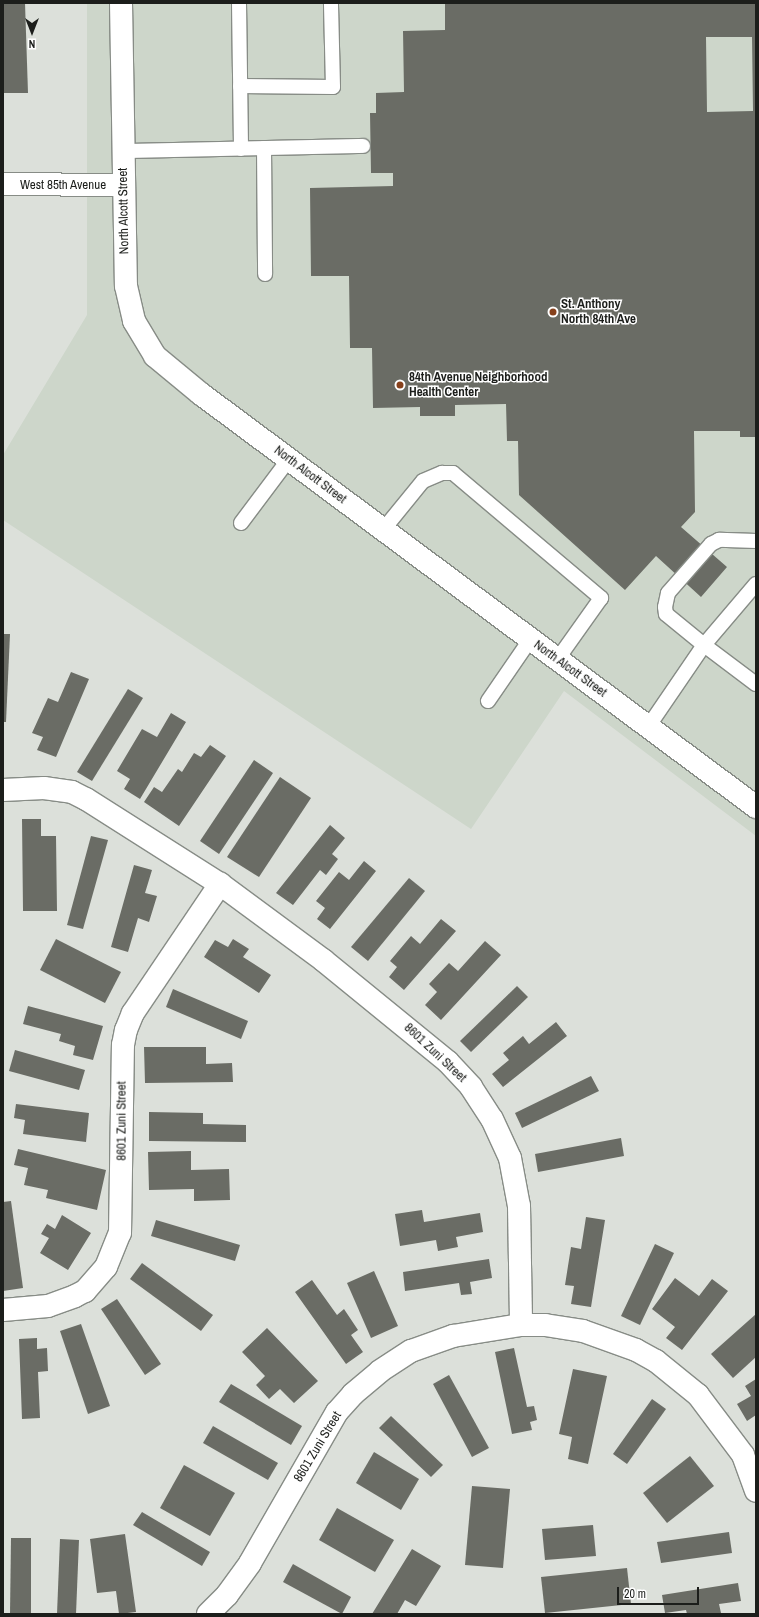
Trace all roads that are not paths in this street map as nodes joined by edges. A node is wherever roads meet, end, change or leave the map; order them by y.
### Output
1 (121, 3) edge
2 (239, 3) edge
3 (332, 3) edge
4 (240, 86) junction
5 (363, 146) dead end
6 (264, 148) junction
7 (241, 149) junction
8 (123, 151) junction
9 (3, 184) edge
10 (123, 185) junction
11 (265, 274) dead end
12 (289, 459) junction
13 (242, 523) dead end
14 (383, 530) junction
15 (756, 540) edge
16 (756, 584) edge
17 (530, 640) junction
18 (704, 644) junction
19 (557, 660) junction
20 (756, 684) edge
21 (488, 701) dead end
22 (648, 727) junction
23 (3, 790) edge
24 (756, 807) edge
25 (220, 884) junction
26 (3, 1310) edge
27 (521, 1325) junction
28 (756, 1491) edge
29 (208, 1614) edge

1 - 8 street, North Alcott Street
2 - 4 lane
3 - 4 lane
4 - 7 lane
5 - 6 lane
6 - 7 lane
6 - 11 lane
7 - 8 lane
8 - 10 street, North Alcott Street
9 - 10 street, West 85th Avenue
10 - 12 street, North Alcott Street
12 - 13 lane
12 - 14 street, North Alcott Street
14 - 17 street, North Alcott Street
14 - 19 lane
15 - 18 lane
16 - 18 lane
17 - 19 street, North Alcott Street
17 - 21 lane
18 - 20 lane
18 - 22 lane
19 - 22 street, North Alcott Street
22 - 24 street, North Alcott Street
23 - 25 street, 8601 Zuni Street
25 - 26 street, 8601 Zuni Street
25 - 27 street, 8601 Zuni Street
27 - 28 street, 8601 Zuni Street
27 - 29 street, 8601 Zuni Street

